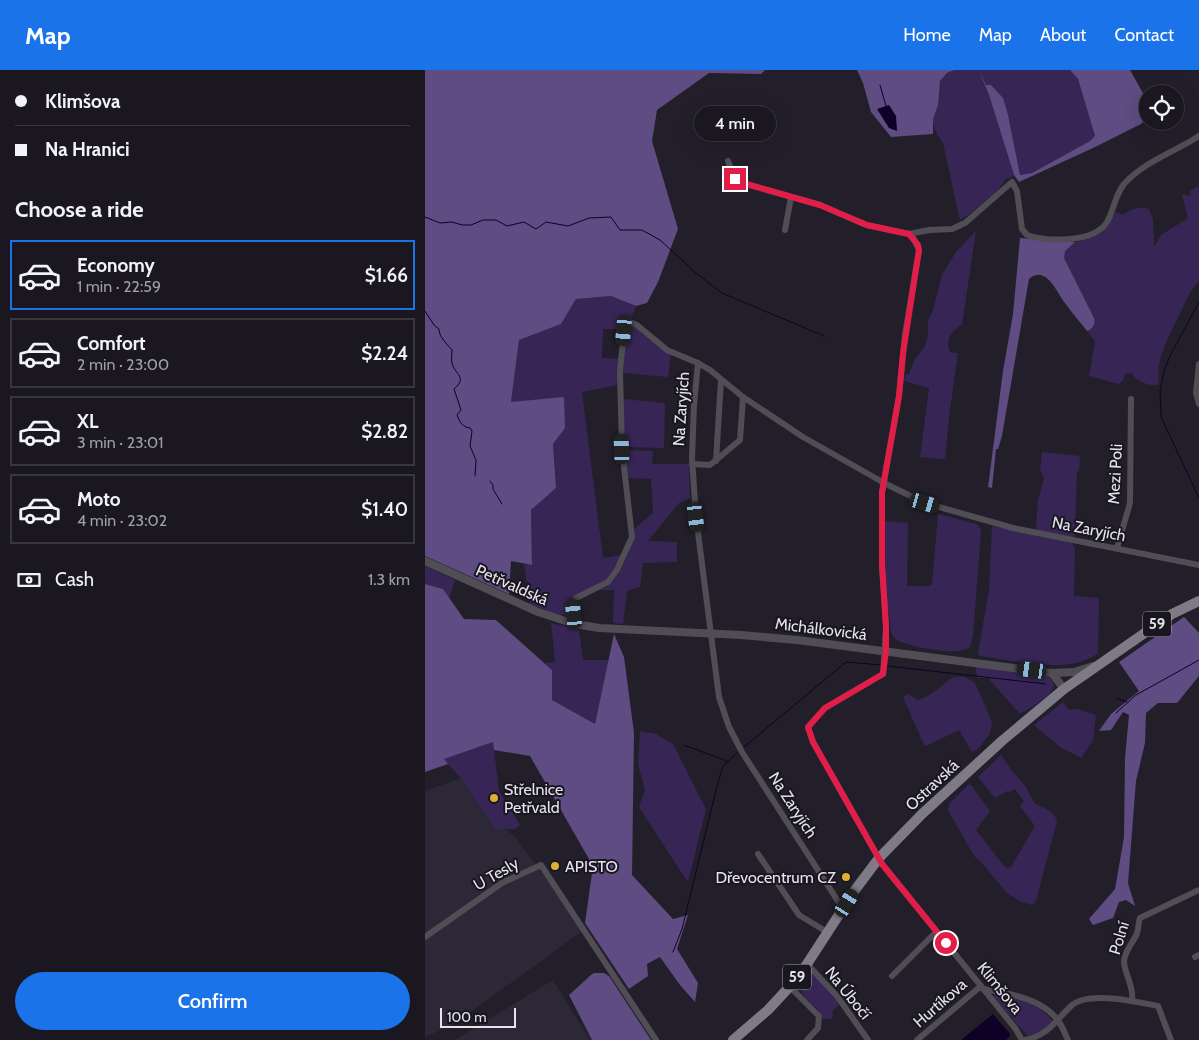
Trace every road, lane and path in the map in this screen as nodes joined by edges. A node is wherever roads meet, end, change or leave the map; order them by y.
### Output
1 (1199, 136) edge
2 (728, 161) dead end
3 (791, 197) junction
4 (785, 230) dead end
5 (924, 231) junction
6 (909, 234) junction
7 (918, 245) junction
8 (698, 363) junction
9 (1199, 364) edge
10 (721, 380) junction
11 (743, 397) junction
12 (1131, 399) dead end
13 (1199, 404) edge
14 (716, 461) junction
15 (692, 464) junction
16 (883, 482) junction
17 (1117, 548) junction
18 (425, 561) edge
19 (1199, 565) edge
20 (1199, 601) edge
21 (575, 624) junction
22 (620, 629) joint
23 (710, 633) junction
24 (886, 651) junction
25 (1098, 665) junction
26 (1052, 673) junction
27 (1063, 673) junction
28 (1066, 687) junction
29 (758, 854) dead end
30 (879, 858) junction
31 (1199, 890) edge
32 (843, 909) junction
33 (827, 932) junction
34 (936, 932) junction
35 (425, 937) edge
36 (807, 964) junction
37 (892, 976) dead end
38 (790, 987) junction
39 (982, 988) junction
40 (1132, 1000) junction
41 (1059, 1021) junction
42 (656, 1040) edge
43 (733, 1040) edge
44 (807, 1040) edge
45 (868, 1040) edge
46 (917, 1040) edge
47 (1024, 1040) edge
48 (1069, 1040) edge
49 (1171, 1040) edge

1 - 5 street
2 - 3 street
3 - 4 street
3 - 6 street
5 - 6 street
5 - 7 street
6 - 7 street
7 - 16 street
8 - 10 street, Na Zaryjích
8 - 15 street, Na Zaryjích
8 - 21 street
9 - 13 street
10 - 11 street, Na Zaryjích
10 - 14 street
11 - 14 street
11 - 16 street, Na Zaryjích
12 - 17 street, Mezi Poli
14 - 15 street
15 - 23 street, Na Zaryjích
16 - 17 street, Na Zaryjích
16 - 24 street
17 - 19 street, Na Zaryjích
18 - 21 street, Petřvaldská
20 - 25 main road, Ostravská / 59
21 - 22 street, Petřvaldská
22 - 23 street, Michálkovická
23 - 24 street, Michálkovická
23 - 32 street, Na Zaryjích
24 - 26 street, Michálkovická
24 - 30 street, Klimšova
25 - 27 street, Michálkovická
25 - 28 main road, Ostravská / 59
26 - 27 street, Michálkovická
26 - 28 street
27 - 28 street
28 - 30 main road, Ostravská / 59
29 - 33 street
30 - 32 main road, Ostravská / 59
30 - 34 street, Klimšova
31 - 40 street, Polní
32 - 33 main road, Ostravská / 59
33 - 36 main road, Ostravská / 59
34 - 37 street
34 - 39 street, Klimšova
35 - 42 street, U Tesly
36 - 38 main road, Ostravská / 59
36 - 45 street, Na Úbočí
38 - 43 main road, Ostravská / 59
38 - 44 street
39 - 41 street
39 - 46 street, Hurtíkova
39 - 47 street, Klimšova
40 - 41 street
40 - 49 street
41 - 47 street
41 - 48 street

